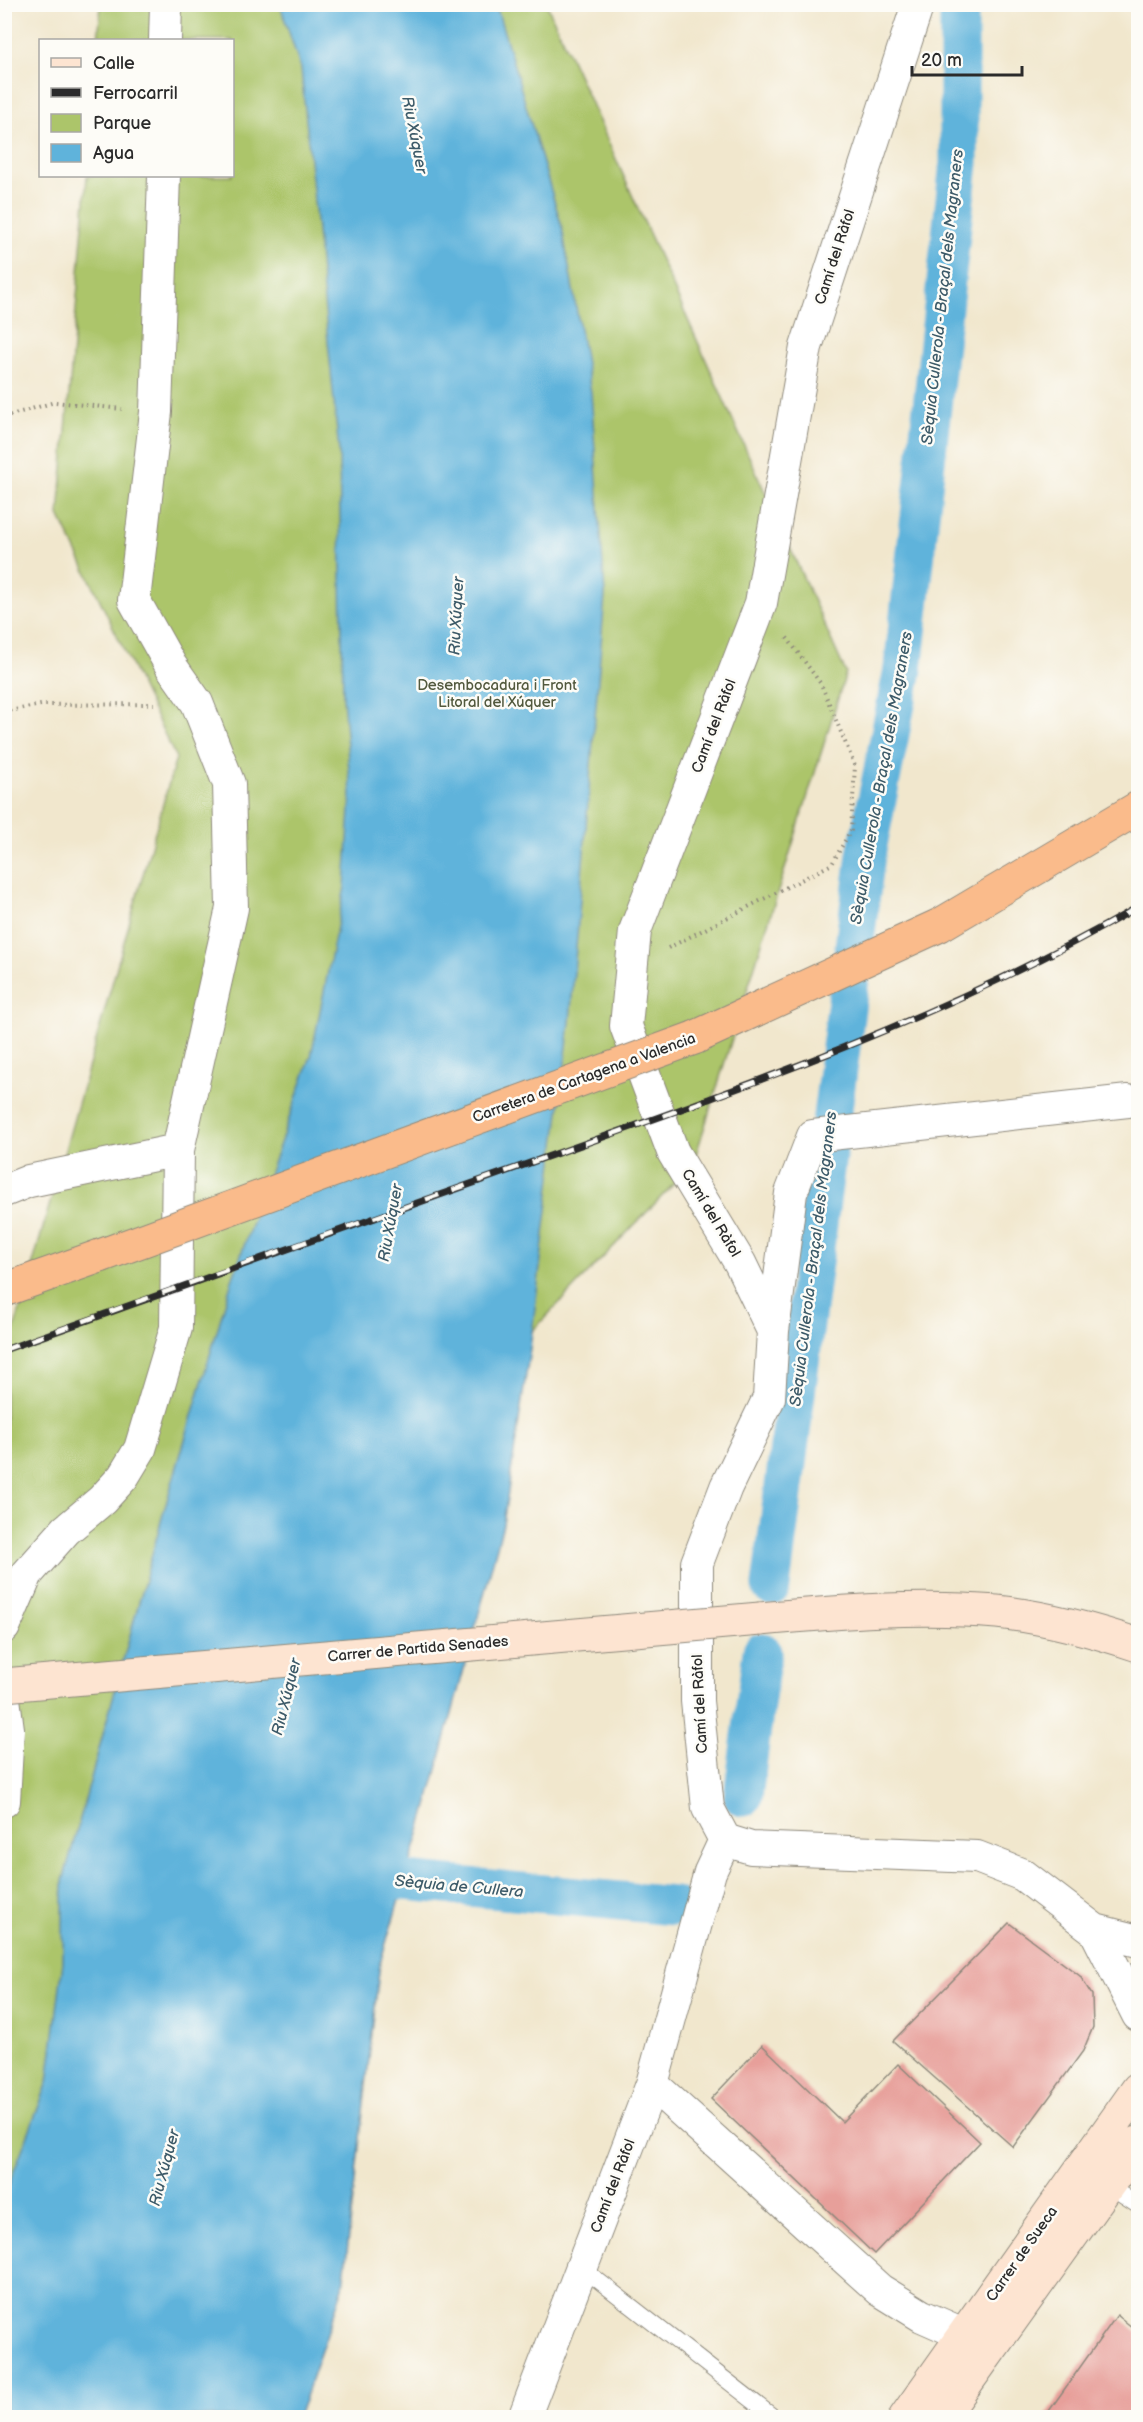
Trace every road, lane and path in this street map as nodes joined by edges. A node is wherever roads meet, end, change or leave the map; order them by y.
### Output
1 (166, 4) edge
2 (918, 4) edge
3 (165, 39) edge
4 (164, 177) edge
5 (156, 412) junction
6 (4, 417) edge
7 (761, 603) junction
8 (197, 703) junction
9 (4, 712) edge
10 (1138, 808) edge
11 (631, 967) junction
12 (1128, 1101) dead end
13 (178, 1150) junction
14 (4, 1191) edge
15 (4, 1290) edge
16 (773, 1331) junction
17 (4, 1627) edge
18 (1138, 1645) edge
19 (4, 1685) edge
20 (4, 1699) edge
21 (4, 1801) edge
22 (724, 1840) junction
23 (1095, 1930) junction
24 (1138, 1941) edge
25 (1138, 2015) edge
26 (652, 2084) junction
27 (1138, 2089) edge
28 (1138, 2143) edge
29 (1109, 2186) junction
30 (1138, 2205) edge
31 (581, 2266) junction
32 (965, 2334) junction
33 (524, 2418) edge
34 (775, 2418) edge
35 (906, 2418) edge
36 (941, 2418) edge

1 - 3 street
2 - 7 street, Camí del Ràfol
4 - 5 street
5 - 6 path
5 - 8 street
7 - 11 street, Camí del Ràfol
7 - 11 path
8 - 9 path
8 - 13 street
10 - 15 highway, Carretera de Cartagena a Valencia, bridge
11 - 16 street, Camí del Ràfol
12 - 16 street
13 - 14 street
13 - 17 street
16 - 22 street, Camí del Ràfol
18 - 19 street, Carrer de Partida Senades, bridge
20 - 21 street
22 - 23 street
22 - 26 street, Camí del Ràfol
23 - 24 street
23 - 25 street
26 - 31 street, Camí del Ràfol
26 - 32 street
27 - 32 street, Carrer de Sueca
28 - 29 street, Carrer de Sueca
29 - 30 lane
29 - 36 street, Carrer de Sueca
31 - 33 street, Camí del Ràfol
31 - 34 lane
32 - 35 street, Carrer de Sueca

